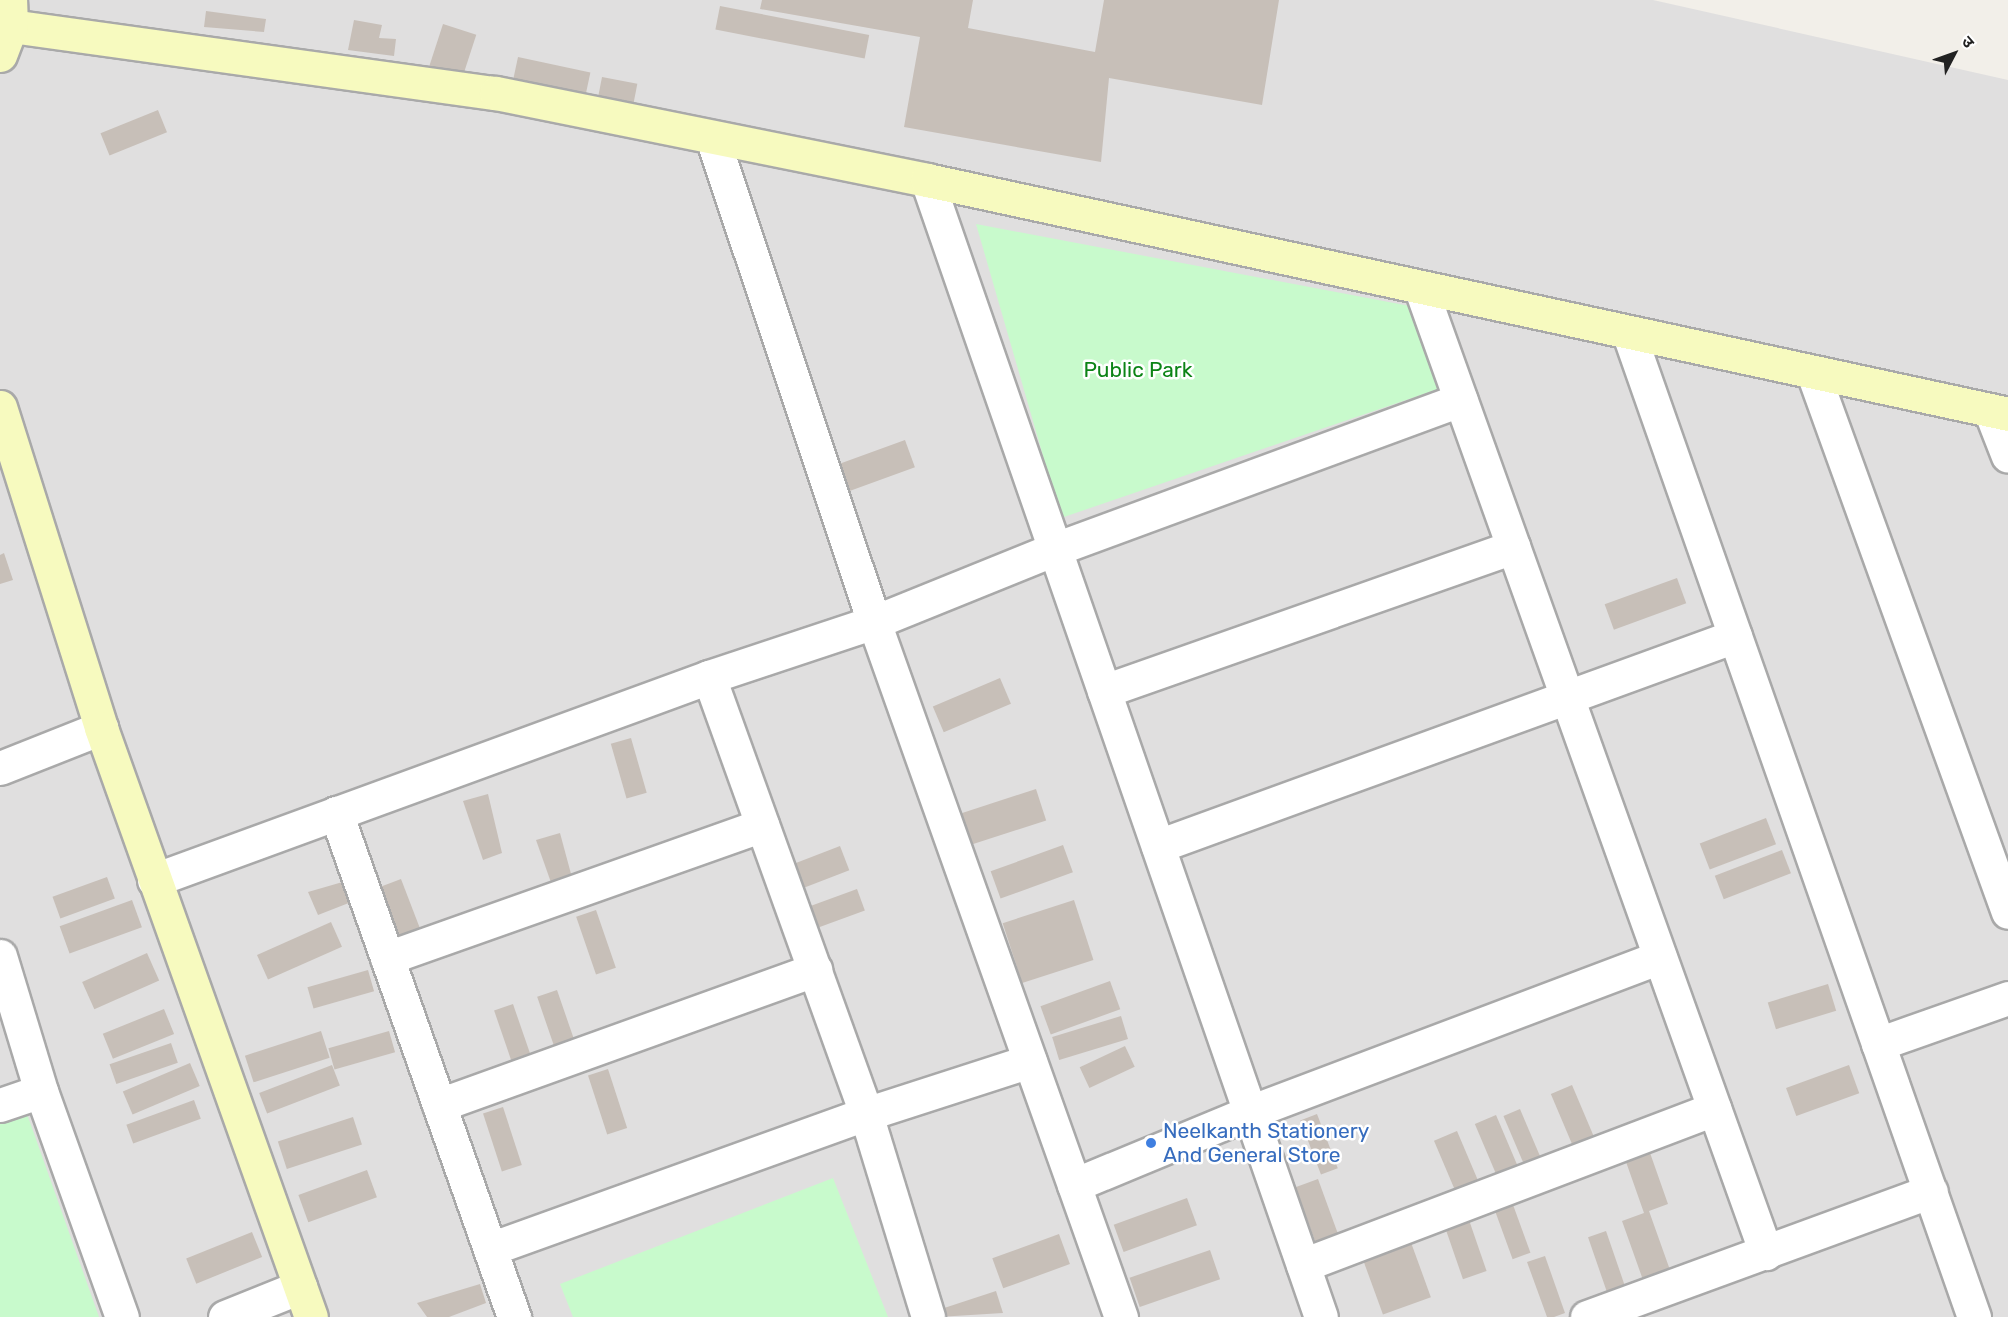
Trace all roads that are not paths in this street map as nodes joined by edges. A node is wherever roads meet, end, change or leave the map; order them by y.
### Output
1 (7, 27) edge
2 (713, 140) junction
3 (927, 180) junction
4 (1421, 289) junction
5 (1629, 334) junction
6 (1813, 373) junction
7 (1461, 400) junction
8 (0, 407) edge
9 (1999, 412) edge
10 (2008, 456) edge
11 (1513, 547) junction
12 (1055, 549) junction
13 (874, 622) junction
14 (1735, 636) junction
15 (709, 677) junction
16 (1104, 691) junction
17 (1568, 698) junction
18 (101, 729) junction
19 (0, 768) edge
20 (336, 813) junction
21 (762, 825) junction
22 (1158, 846) junction
23 (154, 880) junction
24 (2008, 912) edge
25 (0, 956) edge
26 (1660, 957) junction
27 (387, 958) junction
28 (815, 970) junction
29 (2008, 998) edge
30 (1878, 1044) junction
31 (1030, 1061) junction
32 (41, 1091) junction
33 (0, 1105) edge
34 (439, 1105) junction
35 (1714, 1109) junction
36 (1250, 1112) junction
37 (867, 1114) junction
38 (1074, 1185) junction
39 (1930, 1191) junction
40 (490, 1249) junction
41 (1766, 1253) junction
42 (1303, 1265) junction
43 (300, 1287) junction
44 (122, 1317) edge
45 (225, 1317) edge
46 (311, 1317) edge
47 (514, 1317) edge
48 (928, 1317) edge
49 (1122, 1317) edge
50 (1321, 1317) edge
51 (1587, 1317) edge
52 (1974, 1317) edge

1 - 2 street
2 - 3 street
2 - 13 street
3 - 4 street
3 - 12 street
4 - 5 street
4 - 7 street
5 - 6 street
5 - 14 street
6 - 9 street
6 - 24 street
7 - 11 street
7 - 12 street
8 - 18 street
9 - 10 street
11 - 16 street
11 - 17 street
12 - 13 street
12 - 16 street
13 - 15 street
13 - 31 street
14 - 17 street
14 - 30 street
15 - 20 street
15 - 21 street
16 - 22 street
17 - 22 street
17 - 26 street
18 - 19 street
18 - 23 street
20 - 23 street
20 - 27 street
21 - 27 street
21 - 28 street
22 - 36 street
23 - 43 street
25 - 32 street
26 - 35 street
26 - 36 street
27 - 34 street
28 - 34 street
28 - 37 street
29 - 30 street
30 - 39 street
31 - 37 street
31 - 38 street
32 - 33 street
32 - 44 street
34 - 40 street
35 - 41 street
35 - 42 street
36 - 38 street
36 - 42 street
37 - 40 street
37 - 48 street
38 - 49 street
39 - 41 street
39 - 52 street
40 - 47 street
41 - 51 street
42 - 50 street
43 - 45 street
43 - 46 street

